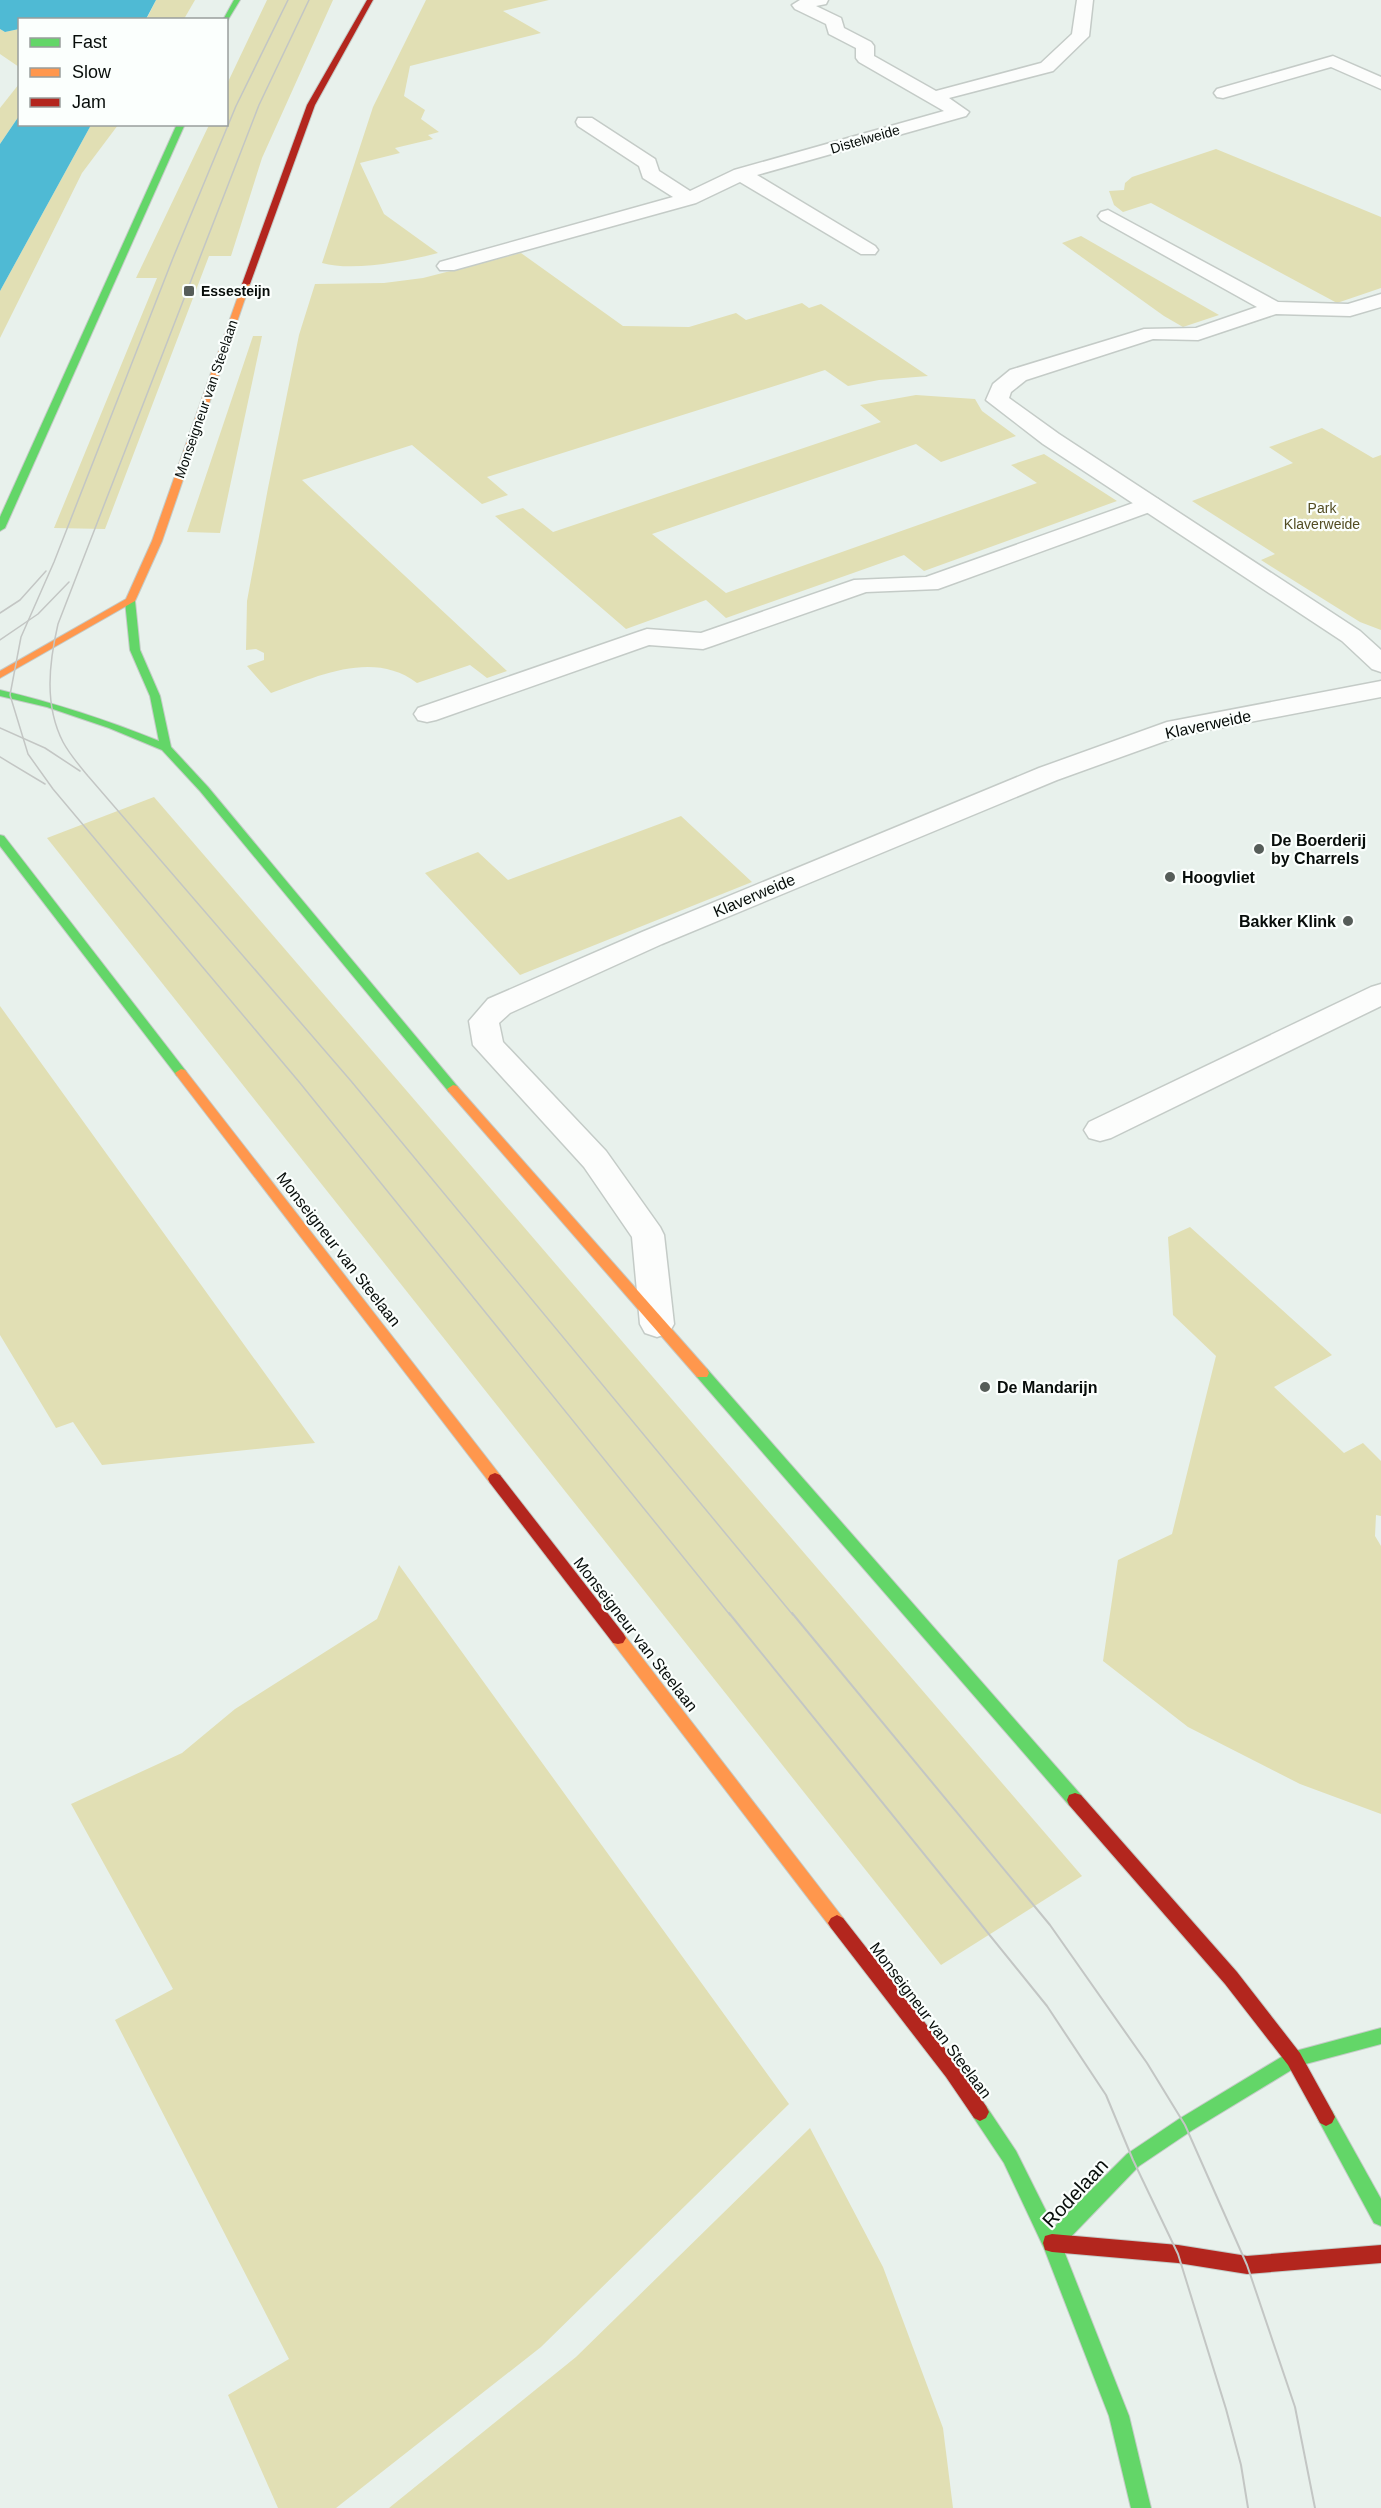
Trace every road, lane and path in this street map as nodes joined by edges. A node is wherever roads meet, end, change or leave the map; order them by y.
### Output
1 (237, 0) edge
2 (370, 0) edge
3 (820, 0) edge
4 (1085, 0) edge
5 (228, 18) edge
6 (1381, 84) edge
7 (1223, 93) dead end
8 (934, 97) junction
9 (585, 122) dead end
10 (180, 126) edge
11 (741, 174) junction
12 (689, 199) junction
13 (1108, 216) dead end
14 (868, 250) dead end
15 (447, 266) dead end
16 (1381, 300) edge
17 (1274, 308) junction
18 (1150, 504) junction
19 (0, 528) edge
20 (130, 601) junction
21 (1381, 664) edge
22 (0, 675) edge
23 (1381, 689) edge
24 (0, 693) edge
25 (427, 714) dead end
26 (166, 748) junction
27 (0, 838) edge
28 (1381, 994) edge
29 (1100, 1130) dead end
30 (657, 1324) junction
31 (1381, 2036) edge
32 (1294, 2059) junction
33 (1381, 2217) edge
34 (1052, 2243) junction
35 (1381, 2254) edge
36 (1141, 2508) edge

1 - 5 main road
2 - 20 main road, Monseigneur van Steelaan
3 - 8 street, Distelweide
4 - 8 street
6 - 7 street
8 - 11 street, Distelweide
9 - 12 street
10 - 19 main road
11 - 12 street, Distelweide
11 - 14 street
12 - 15 street, Distelweide
13 - 17 street
16 - 17 street
17 - 18 street
18 - 21 street
18 - 25 street
20 - 22 main road
20 - 26 main road, Monseigneur van Steelaan
23 - 30 street, Klaverweide
24 - 26 main road
26 - 30 main road
27 - 34 main road, Monseigneur van Steelaan
28 - 29 street
30 - 32 main road
31 - 32 main road, Rodelaan
32 - 33 main road
32 - 34 main road, Rodelaan
34 - 35 main road, Rodelaan
34 - 36 main road, Monseigneur van Steelaan

